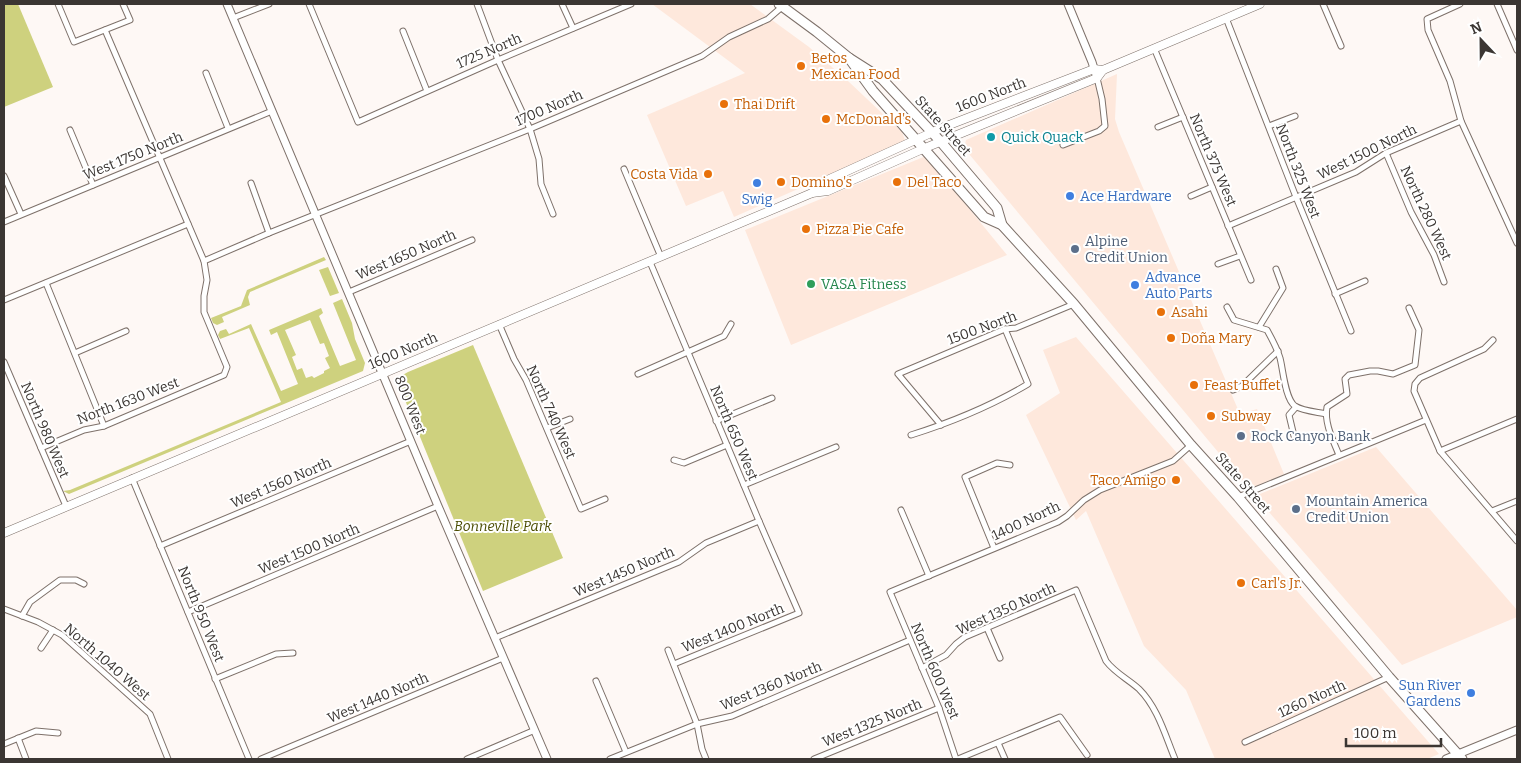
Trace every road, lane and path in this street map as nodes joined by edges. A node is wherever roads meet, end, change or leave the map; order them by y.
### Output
1 (58, 4) edge
2 (123, 4) edge
3 (227, 4) edge
4 (269, 4) edge
5 (309, 4) edge
6 (477, 4) edge
7 (562, 4) edge
8 (631, 4) edge
9 (1068, 4) edge
10 (1260, 4) edge
11 (1323, 4) edge
12 (1460, 4) edge
13 (1497, 4) edge
14 (781, 5) edge
15 (233, 18) junction
16 (1226, 18) junction
17 (573, 28) junction
18 (105, 30) junction
19 (403, 31) dead end
20 (1341, 46) dead end
21 (1154, 48) junction
22 (1517, 50) edge
23 (849, 58) junction
24 (498, 60) junction
25 (1098, 69) junction
26 (206, 73) dead end
27 (1097, 78) junction
28 (427, 90) junction
29 (272, 111) junction
30 (1295, 116) dead end
31 (1183, 117) junction
32 (1461, 121) junction
33 (1269, 126) junction
34 (1158, 127) dead end
35 (228, 128) junction
36 (530, 129) junction
37 (70, 130) dead end
38 (932, 133) junction
39 (916, 140) junction
40 (941, 142) junction
41 (1063, 145) dead end
42 (924, 148) junction
43 (1386, 152) junction
44 (159, 158) junction
45 (624, 169) dead end
46 (4, 176) edge
47 (251, 183) dead end
48 (93, 184) junction
49 (1212, 187) junction
50 (812, 193) junction
51 (1191, 196) dead end
52 (1296, 197) junction
53 (21, 214) junction
54 (553, 214) dead end
55 (316, 215) junction
56 (4, 222) edge
57 (188, 224) junction
58 (1002, 225) junction
59 (1228, 226) junction
60 (270, 233) junction
61 (472, 240) dead end
62 (1517, 242) edge
63 (1240, 256) junction
64 (661, 257) junction
65 (204, 261) junction
66 (650, 262) junction
67 (1218, 264) dead end
68 (1276, 270) dead end
69 (1250, 280) dead end
70 (1365, 281) dead end
71 (46, 282) junction
72 (1444, 282) dead end
73 (349, 292) junction
74 (1335, 294) junction
75 (4, 300) edge
76 (1074, 304) junction
77 (1227, 307) dead end
78 (1409, 308) dead end
79 (500, 324) junction
80 (731, 324) dead end
81 (1259, 327) junction
82 (1005, 329) junction
83 (126, 331) dead end
84 (1351, 331) dead end
85 (1493, 340) dead end
86 (1278, 351) junction
87 (75, 353) junction
88 (689, 353) junction
89 (4, 362) edge
90 (383, 373) junction
91 (638, 374) dead end
92 (1233, 390) dead end
93 (772, 398) dead end
94 (1296, 407) junction
95 (1326, 414) junction
96 (570, 419) dead end
97 (1517, 419) edge
98 (1426, 420) junction
99 (716, 421) junction
100 (941, 425) junction
101 (104, 426) junction
102 (547, 428) junction
103 (911, 435) dead end
104 (1294, 436) dead end
105 (411, 441) junction
106 (1191, 444) junction
107 (727, 445) junction
108 (836, 447) dead end
109 (41, 448) junction
110 (1440, 451) junction
111 (1339, 455) junction
112 (674, 460) dead end
113 (1010, 464) dead end
114 (132, 478) junction
115 (744, 486) junction
116 (1238, 497) junction
117 (604, 499) dead end
118 (1517, 501) edge
119 (66, 506) junction
120 (438, 506) junction
121 (901, 510) dead end
122 (1492, 511) junction
123 (759, 521) junction
124 (4, 533) edge
125 (1517, 541) edge
126 (160, 546) junction
127 (994, 548) junction
128 (928, 576) junction
129 (84, 584) dead end
130 (890, 592) joint
131 (4, 609) edge
132 (188, 612) junction
133 (799, 613) joint
134 (22, 616) junction
135 (987, 628) junction
136 (53, 630) junction
137 (495, 638) junction
138 (910, 640) junction
139 (41, 648) dead end
140 (668, 650) dead end
141 (293, 653) dead end
142 (503, 658) junction
143 (1000, 658) dead end
144 (674, 664) junction
145 (922, 668) junction
146 (1389, 677) junction
147 (215, 679) junction
148 (596, 681) dead end
149 (939, 708) junction
150 (697, 724) junction
151 (534, 730) junction
152 (1517, 730) edge
153 (58, 733) dead end
154 (18, 738) junction
155 (998, 742) junction
156 (1245, 742) dead end
157 (4, 744) edge
158 (626, 752) junction
159 (1087, 755) dead end
160 (1460, 757) edge
161 (26, 759) edge
162 (168, 759) edge
163 (249, 759) edge
164 (261, 759) edge
165 (467, 759) edge
166 (547, 759) edge
167 (610, 759) edge
168 (706, 759) edge
169 (814, 759) edge
170 (957, 759) edge
171 (1005, 759) edge
172 (1175, 759) edge
173 (1446, 759) edge

1 - 18 street
2 - 18 street
3 - 15 street, 800 West
4 - 15 street
5 - 28 street, 1725 North
6 - 24 street
7 - 17 street
8 - 17 street, 1725 North
9 - 25 street
10 - 16 main road, 1600 North
11 - 20 street
12 - 32 street
13 - 22 street
14 - 23 main road, State Street
14 - 36 street, 1700 North
15 - 29 street, 800 West
16 - 21 main road, 1600 North
16 - 33 street, North 325 West
17 - 24 street, 1725 North
18 - 44 street
19 - 28 street
21 - 25 main road, 1600 North
21 - 31 street, North 375 West
23 - 38 main road, State Street
23 - 39 main road, State Street
24 - 28 street, 1725 North
24 - 36 street
25 - 27 main road, 1600 North
25 - 38 main road, 1600 North
26 - 35 street
27 - 40 main road, 1600 North
27 - 41 street
29 - 35 street, West 1750 North
29 - 55 street, 800 West
30 - 33 street
31 - 34 street
31 - 49 street, North 375 West
32 - 43 street, West 1500 North
32 - 62 street
33 - 52 street, North 325 West
35 - 44 street, West 1750 North
36 - 54 street
36 - 55 street, 1700 North
37 - 48 street
38 - 39 main road, 1600 North
38 - 40 main road, State Street
39 - 42 main road, State Street
39 - 50 main road, 1600 North
40 - 42 main road, 1600 North
40 - 58 main road, State Street
42 - 50 main road, 1600 North
42 - 58 main road, State Street
43 - 52 street, West 1500 North
43 - 72 street, North 280 West
44 - 48 street, West 1750 North
44 - 57 street
45 - 64 street
46 - 53 street
47 - 60 street
48 - 53 street, West 1750 North
49 - 51 street
49 - 59 street, North 375 West
50 - 64 main road, 1600 North
52 - 59 street, West 1500 North
52 - 74 street, North 325 West
53 - 56 street, West 1750 North
55 - 60 street, 1700 North
55 - 73 street, 800 West
57 - 65 street
57 - 71 street
58 - 76 main road, State Street
59 - 63 street, North 375 West
60 - 65 street, 1700 North
61 - 73 street, West 1650 North
63 - 67 street
63 - 69 street, North 375 West
64 - 66 main road, 1600 North
65 - 101 street, North 1630 West
66 - 79 main road, 1600 North
66 - 88 street, North 650 West
68 - 81 street
70 - 74 street
71 - 75 street
71 - 87 street
73 - 90 street, 800 West
74 - 84 street, North 325 West
76 - 82 street, 1500 North
76 - 106 main road, State Street
77 - 81 street
78 - 95 street
79 - 90 main road, 1600 North
79 - 102 street, North 740 West
80 - 88 street
81 - 86 street
82 - 100 street
82 - 100 street, 1500 North
83 - 87 street
85 - 98 street
86 - 92 street
86 - 94 street
87 - 101 street
88 - 91 street
88 - 99 street, North 650 West
89 - 109 street, North 980 West
90 - 105 street, 800 West
90 - 114 main road, 1600 North
93 - 99 street
94 - 95 street
94 - 104 street
95 - 111 street
96 - 102 street
97 - 110 street
98 - 110 street
98 - 111 street
99 - 107 street, North 650 West
100 - 103 street
101 - 109 street, North 1630 West
102 - 117 street, North 740 West
105 - 120 street, 800 West
105 - 126 street, West 1560 North
106 - 116 main road, State Street
106 - 127 street, 1400 North
107 - 112 street
107 - 115 street, North 650 West
108 - 115 street
109 - 119 street, North 980 West
110 - 122 street
111 - 116 street
113 - 127 street
114 - 119 main road, 1600 North
114 - 126 street, North 950 West
115 - 123 street, North 650 West
116 - 146 main road, State Street
118 - 122 street
119 - 124 main road, 1600 North
120 - 132 street, West 1500 North
120 - 137 street, 800 West
121 - 128 street
122 - 125 street
123 - 133 street, North 650 West
123 - 137 street, West 1450 North
126 - 132 street, North 950 West
127 - 128 street, 1400 North
128 - 130 street, 1400 North
129 - 134 street
130 - 138 street, North 600 West
131 - 134 street, North 1040 West
132 - 147 street, North 950 West
133 - 144 street, West 1400 North
134 - 136 street, North 1040 West
135 - 143 street
135 - 145 street, West 1350 North
135 - 172 street, West 1350 North
136 - 139 street
136 - 162 street, North 1040 West
137 - 142 street, 800 West
138 - 145 street, North 600 West
138 - 150 street, West 1360 North
140 - 144 street
141 - 147 street
142 - 151 street, 800 West
142 - 164 street, West 1440 North
144 - 150 street
145 - 149 street, North 600 West
146 - 156 street, 1260 North
146 - 160 main road, State Street
147 - 163 street, North 950 West
148 - 158 street
149 - 169 street, West 1325 North
149 - 170 street, North 600 West
150 - 158 street, West 1360 North
150 - 168 street
151 - 165 street
151 - 166 street, 800 West
152 - 160 street
153 - 154 street
154 - 157 street
154 - 161 street
155 - 159 street
155 - 170 street
155 - 171 street
158 - 167 street, West 1360 North
160 - 173 street

